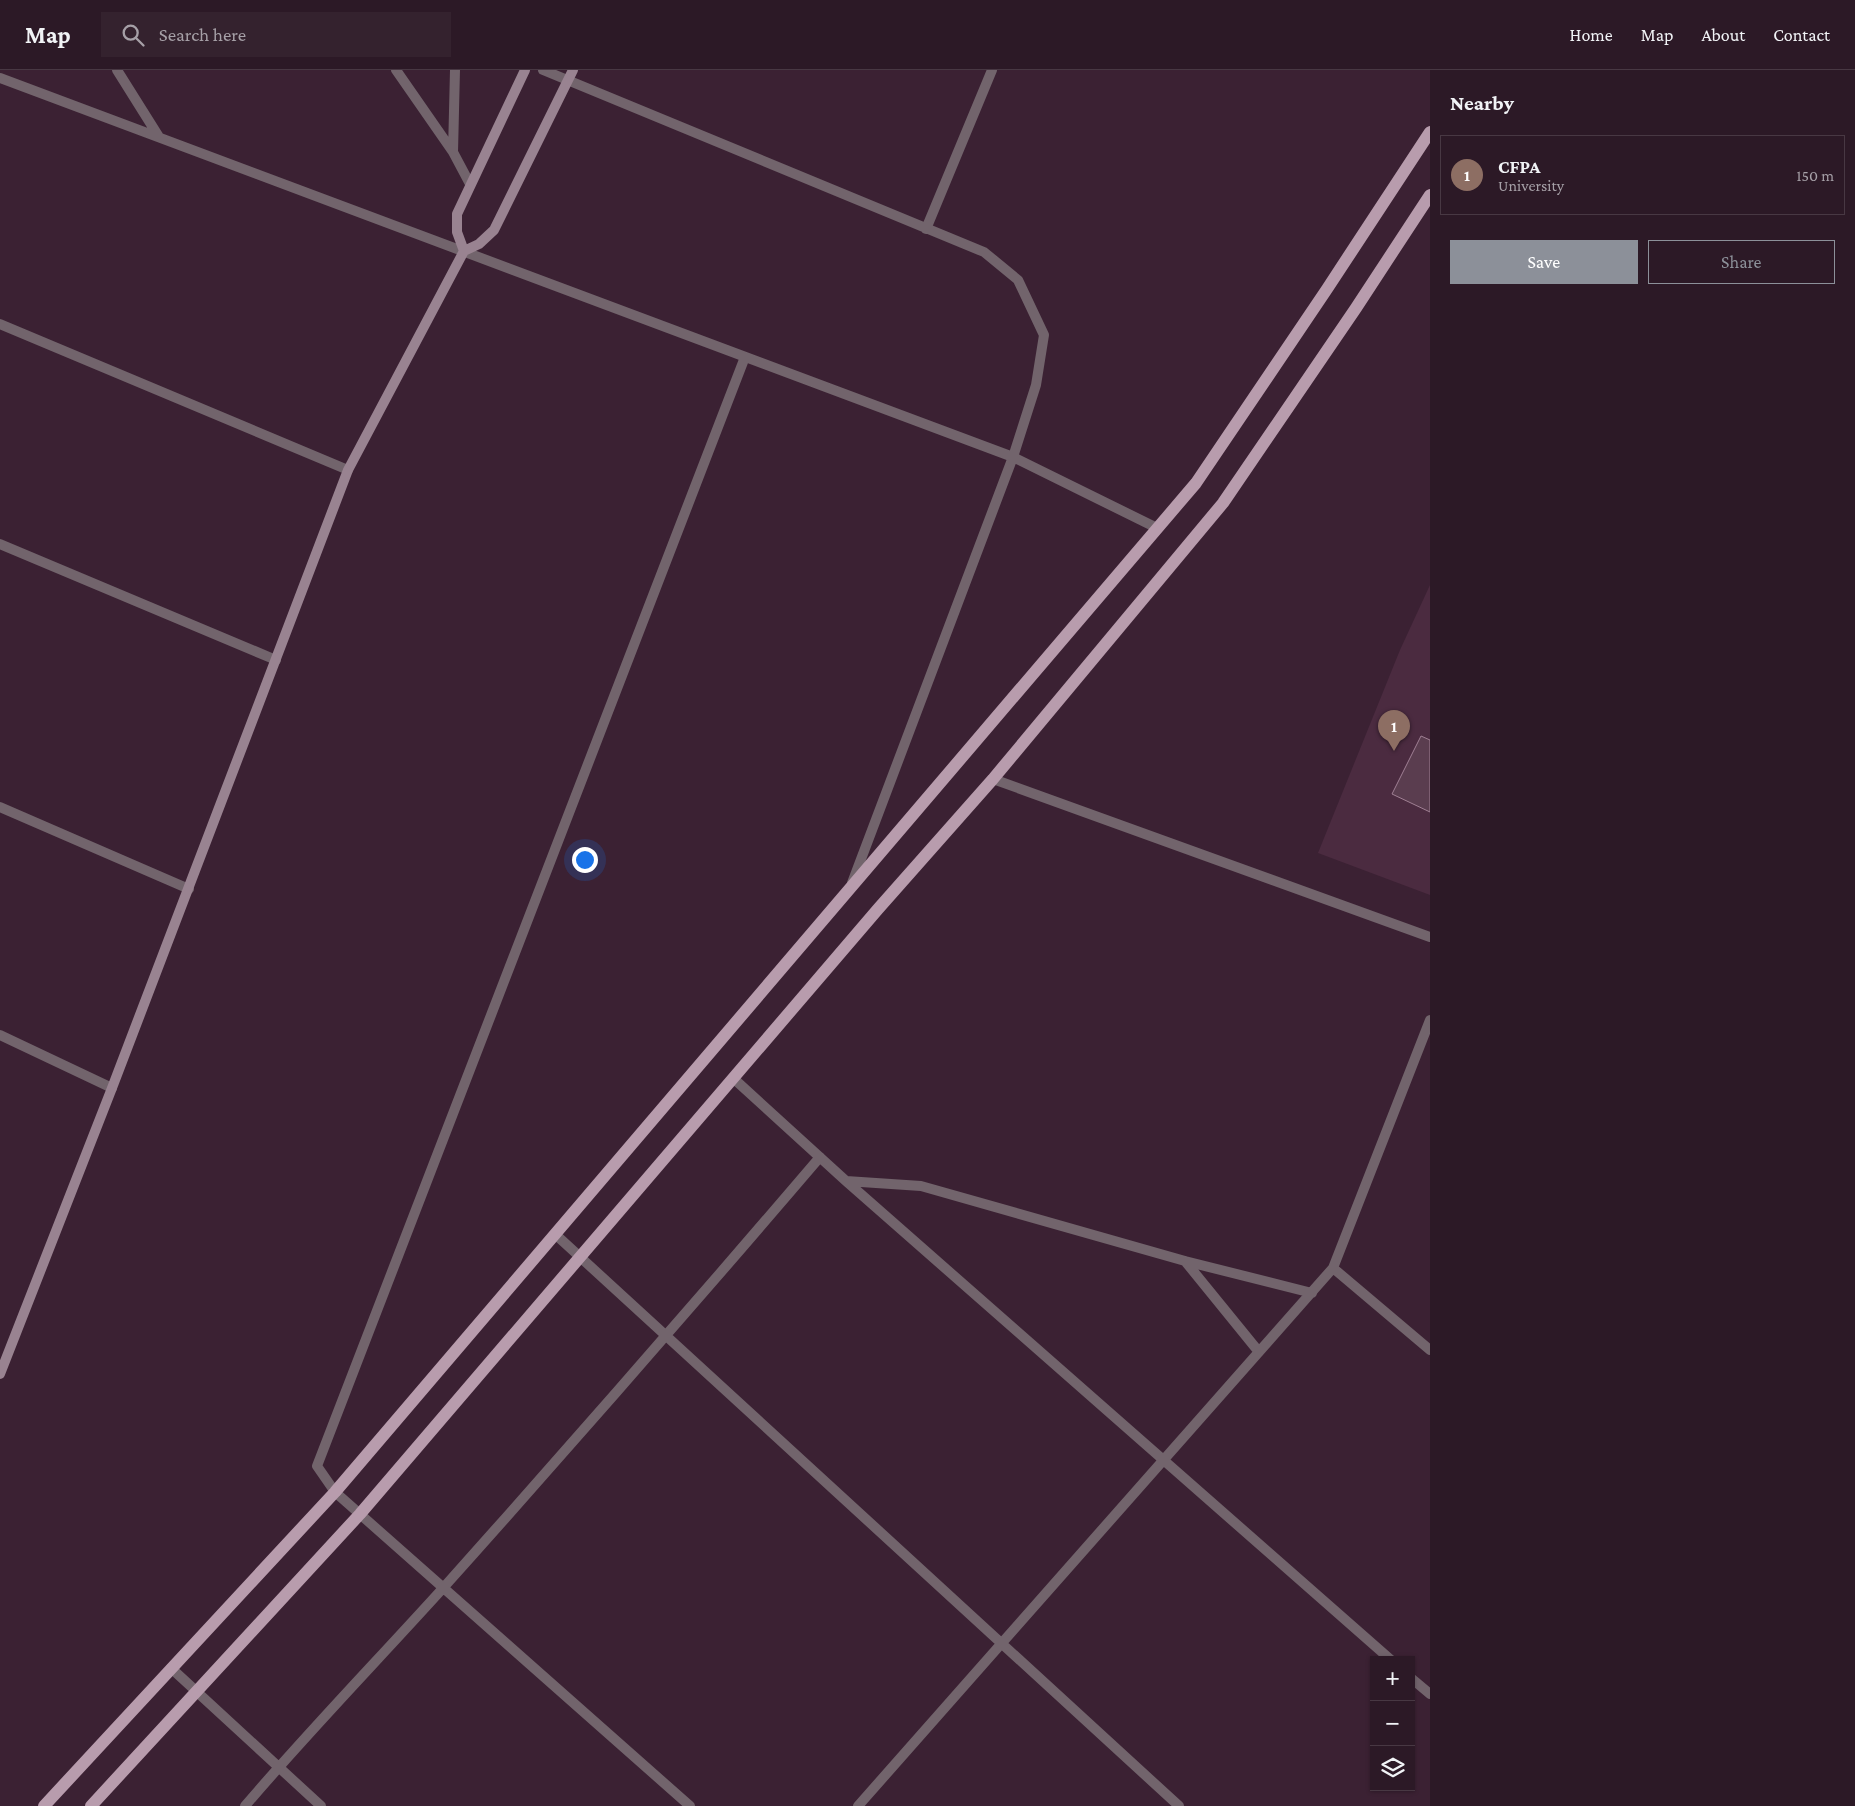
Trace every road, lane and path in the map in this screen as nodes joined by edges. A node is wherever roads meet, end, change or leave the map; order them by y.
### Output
1 (117, 70) edge
2 (396, 70) edge
3 (455, 70) edge
4 (525, 70) edge
5 (543, 70) edge
6 (573, 70) edge
7 (992, 70) edge
8 (0, 78) edge
9 (568, 80) junction
10 (1430, 132) edge
11 (158, 137) junction
12 (453, 152) junction
13 (470, 184) junction
14 (1430, 195) edge
15 (926, 229) junction
16 (464, 251) junction
17 (0, 324) edge
18 (745, 357) junction
19 (1013, 457) junction
20 (348, 470) junction
21 (1157, 528) junction
22 (0, 544) edge
23 (276, 660) junction
24 (993, 779) junction
25 (0, 807) edge
26 (851, 886) junction
27 (189, 889) junction
28 (1430, 937) edge
29 (1430, 1020) edge
30 (0, 1035) edge
31 (733, 1078) junction
32 (112, 1088) junction
33 (820, 1157) junction
34 (846, 1181) junction
35 (555, 1234) junction
36 (581, 1257) junction
37 (1185, 1261) junction
38 (1333, 1268) junction
39 (1312, 1293) junction
40 (666, 1336) junction
41 (1430, 1350) edge
42 (1259, 1352) junction
43 (0, 1374) edge
44 (1164, 1460) junction
45 (335, 1492) junction
46 (360, 1514) junction
47 (444, 1588) junction
48 (1002, 1644) junction
49 (1386, 1656) edge
50 (172, 1668) junction
51 (1415, 1681) edge
52 (197, 1692) junction
53 (1430, 1694) edge
54 (278, 1767) junction
55 (44, 1806) edge
56 (91, 1806) edge
57 (245, 1806) edge
58 (321, 1806) edge
59 (690, 1806) edge
60 (858, 1806) edge
61 (1179, 1806) edge

1 - 11 street
2 - 12 street
3 - 12 street
4 - 13 street
5 - 9 street
6 - 9 street
7 - 15 street
8 - 11 street
9 - 15 street
9 - 16 street
10 - 21 main road
11 - 16 street
12 - 13 street
13 - 16 street
14 - 24 main road
15 - 19 street
16 - 18 street
16 - 20 street
17 - 20 street
18 - 19 street
18 - 45 street
19 - 21 street
19 - 26 street
20 - 23 street
21 - 26 main road
22 - 23 street
23 - 27 street
24 - 28 street
24 - 31 main road
25 - 27 street
26 - 35 main road
27 - 32 street
29 - 38 street
30 - 32 street
31 - 33 street
31 - 36 main road
32 - 43 street
33 - 34 street
33 - 40 street
34 - 37 street
34 - 44 street
35 - 36 street
35 - 45 main road
36 - 40 street
36 - 46 main road
37 - 39 street
37 - 42 street
38 - 39 street
38 - 41 street
39 - 42 street
40 - 47 street
40 - 48 street
42 - 44 street
44 - 48 street
44 - 49 street
45 - 46 street
45 - 50 main road
46 - 47 street
46 - 52 main road
47 - 54 street
47 - 59 street
48 - 60 street
48 - 61 street
50 - 52 street
50 - 55 main road
51 - 53 street
52 - 54 street
52 - 56 main road
54 - 57 street
54 - 58 street

